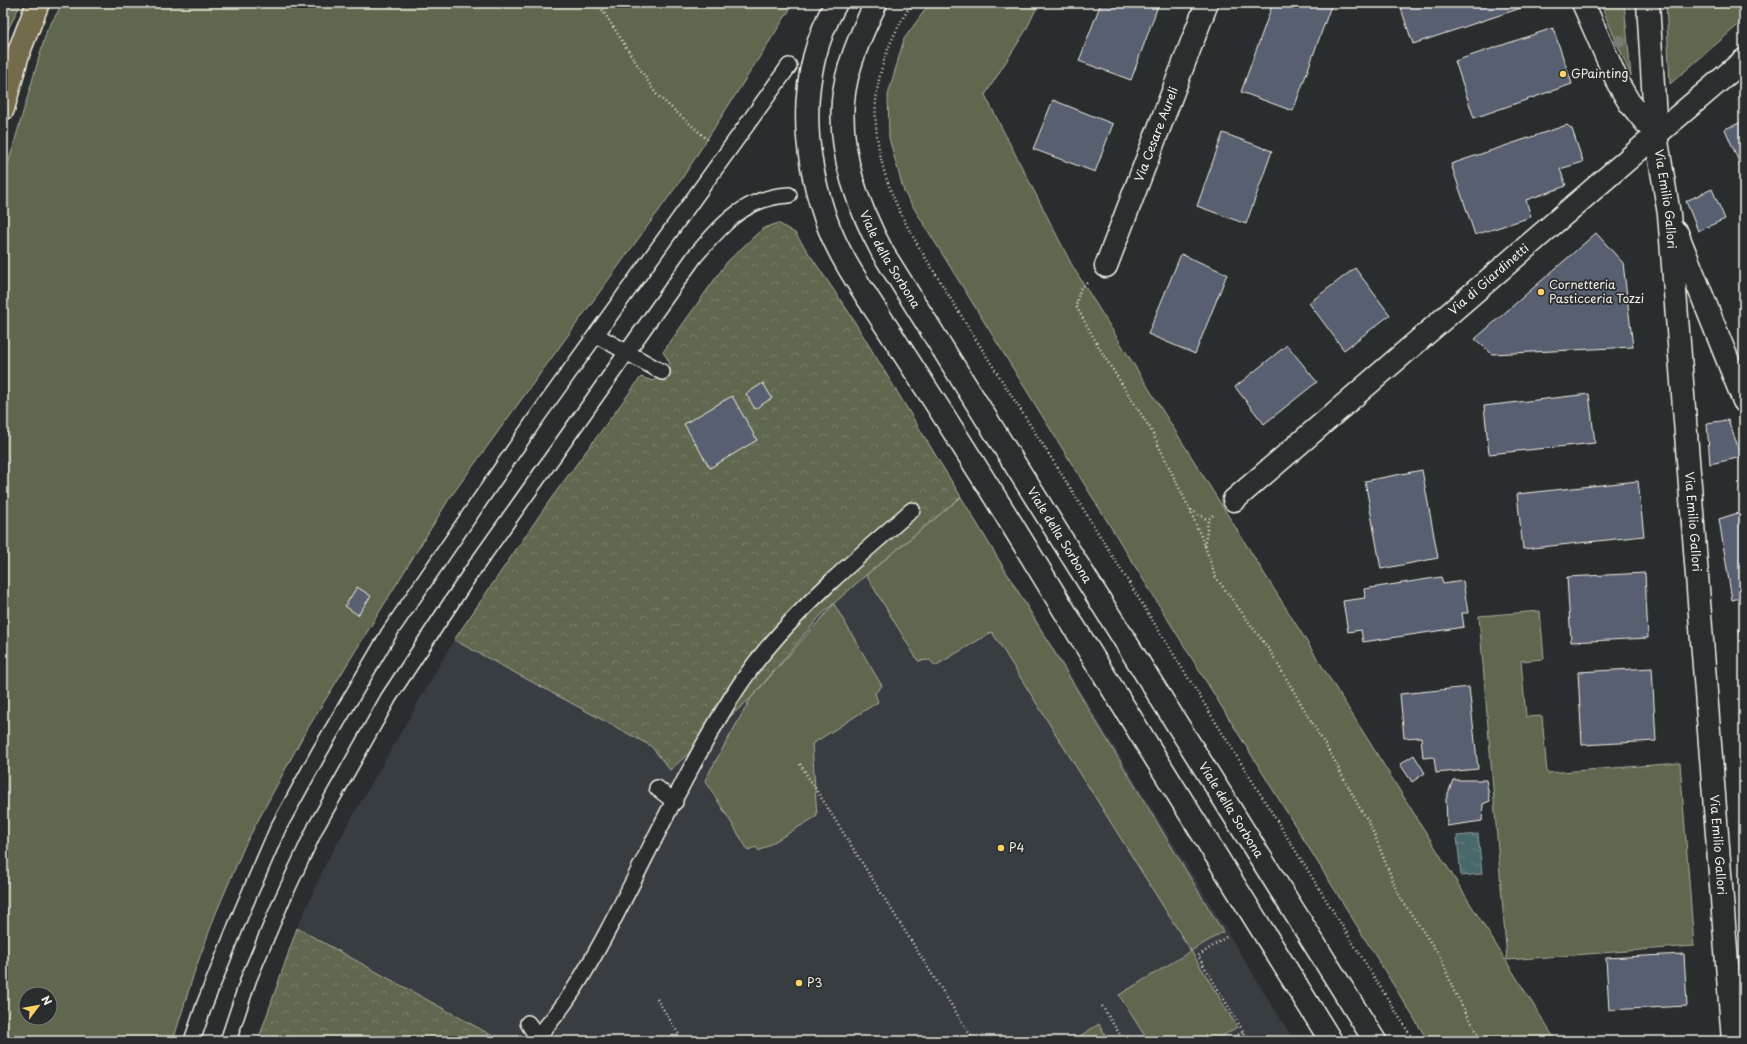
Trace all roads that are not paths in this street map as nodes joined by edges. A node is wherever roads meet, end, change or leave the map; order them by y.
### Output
1 (38, 3) edge
2 (836, 3) edge
3 (876, 3) edge
4 (1207, 3) edge
5 (1583, 3) edge
6 (1648, 3) edge
7 (1744, 60) edge
8 (789, 66) dead end
9 (3, 109) edge
10 (1656, 135) junction
11 (789, 195) dead end
12 (1669, 214) junction
13 (1106, 266) road end
14 (596, 335) junction
15 (626, 352) junction
16 (662, 372) dead end
17 (1744, 401) edge
18 (1234, 500) road end
19 (912, 510) dead end
20 (657, 788) dead end
21 (675, 802) junction
22 (528, 1023) dead end
23 (535, 1039) edge
24 (192, 1041) edge
25 (228, 1041) edge
26 (1332, 1041) edge
27 (1375, 1041) edge
28 (1733, 1041) edge

1 - 9 highway
2 - 26 street
3 - 27 street, Viale della Sorbona
4 - 13 street, Via Cesare Aureli
5 - 10 street
6 - 10 street, Via Emilio Gallori
7 - 10 street, Via di Giardinetti
8 - 14 lane
10 - 12 street, Via Emilio Gallori
10 - 18 street, Via di Giardinetti
11 - 15 lane
12 - 17 street
12 - 28 street, Via Emilio Gallori
14 - 15 lane
14 - 24 lane
15 - 16 lane
15 - 25 lane
19 - 21 lane
20 - 21 lane
21 - 23 lane
22 - 23 lane

